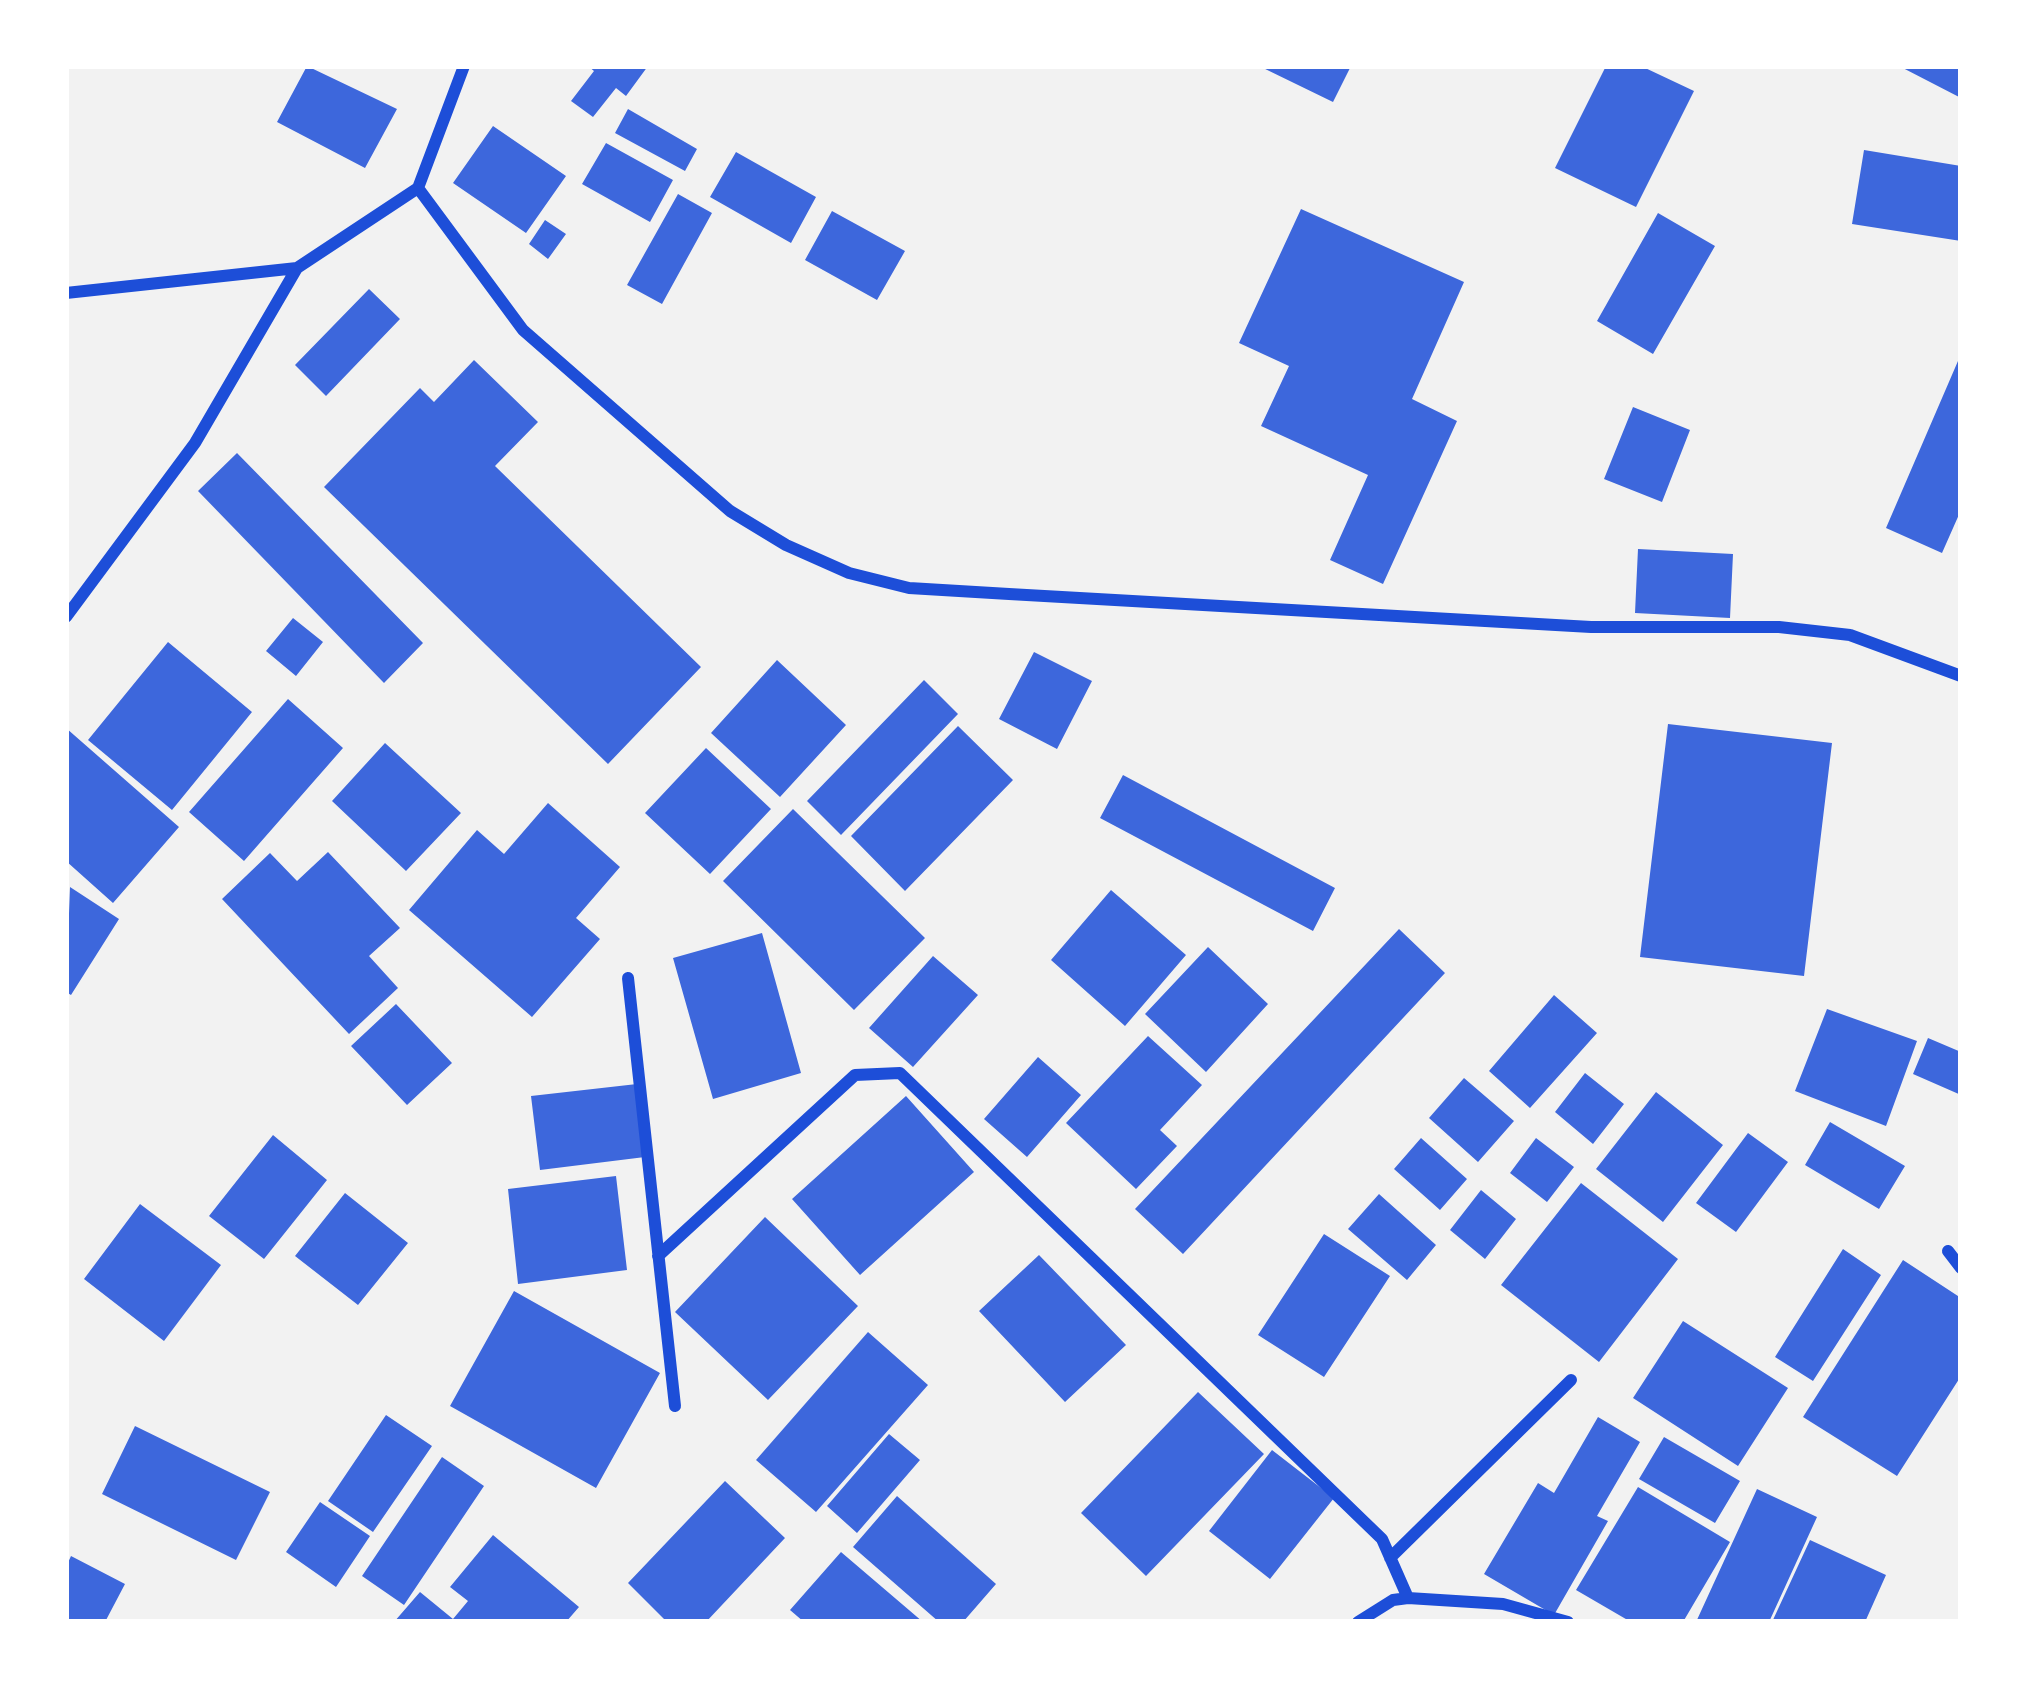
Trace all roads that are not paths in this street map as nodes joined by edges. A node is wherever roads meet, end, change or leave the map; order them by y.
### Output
1 (464, 66) edge
2 (418, 188) junction
3 (297, 268) junction
4 (66, 293) edge
5 (66, 617) edge
6 (1961, 676) edge
7 (628, 978) dead end
8 (1948, 1251) dead end
9 (658, 1256) junction
10 (1961, 1268) edge
11 (1571, 1380) dead end
12 (675, 1406) dead end
13 (1390, 1558) junction
14 (1408, 1598) junction
15 (1358, 1622) edge
16 (1568, 1622) edge

1 - 2 street
2 - 3 street
2 - 6 street
3 - 4 street
3 - 5 street
7 - 9 street
8 - 10 street
9 - 12 street
9 - 13 street
11 - 13 street
13 - 14 street
14 - 15 street
14 - 16 street

